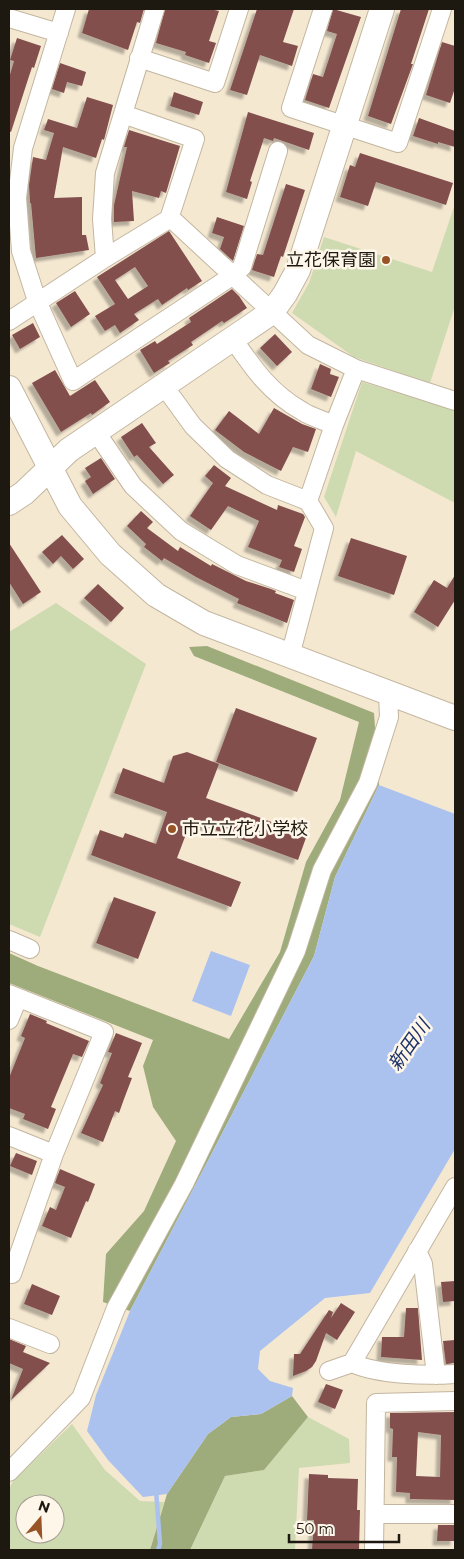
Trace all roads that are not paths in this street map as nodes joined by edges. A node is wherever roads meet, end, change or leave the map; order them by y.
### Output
1 (66, 9) edge
2 (155, 9) edge
3 (239, 9) edge
4 (323, 9) edge
5 (382, 9) edge
6 (442, 9) edge
7 (9, 18) edge
8 (59, 33) junction
9 (139, 58) junction
10 (123, 114) junction
11 (344, 125) junction
12 (278, 151) dead end
13 (169, 218) junction
14 (105, 258) junction
15 (232, 276) junction
16 (37, 302) junction
17 (272, 312) junction
18 (9, 321) edge
19 (233, 338) junction
20 (356, 369) junction
21 (164, 386) junction
22 (9, 388) edge
23 (455, 401) edge
24 (334, 425) junction
25 (96, 432) junction
26 (50, 468) junction
27 (308, 501) junction
28 (9, 503) edge
29 (307, 591) junction
30 (290, 656) junction
31 (388, 693) junction
32 (455, 718) edge
33 (9, 940) edge
34 (30, 949) dead end
35 (13, 996) edge
36 (9, 1020) edge
37 (9, 1136) edge
38 (54, 1154) junction
39 (455, 1187) edge
40 (417, 1251) junction
41 (10, 1277) edge
42 (9, 1328) edge
43 (50, 1344) dead end
44 (352, 1363) junction
45 (329, 1371) dead end
46 (455, 1374) edge
47 (436, 1375) junction
48 (455, 1401) edge
49 (9, 1472) edge
50 (375, 1514) junction
51 (455, 1514) edge
52 (374, 1550) edge

1 - 8 street
2 - 9 street
3 - 9 street
4 - 11 street
5 - 11 street
6 - 11 street
7 - 8 street
8 - 16 street
9 - 10 street
10 - 13 street
10 - 14 street
11 - 17 street
12 - 15 street
13 - 14 street
13 - 15 street
14 - 16 street
15 - 16 street
15 - 17 street
16 - 18 street
17 - 19 street
17 - 20 street
19 - 21 street
19 - 24 street
20 - 23 street
20 - 24 street
21 - 25 street
21 - 27 street
22 - 26 street
24 - 27 street
25 - 26 street
25 - 29 street
26 - 28 street
26 - 30 street
27 - 29 street
29 - 30 street
30 - 31 street
31 - 32 street
31 - 49 street
33 - 34 street
35 - 36 street
35 - 38 street
37 - 38 street
38 - 41 street
39 - 40 street
40 - 44 street
40 - 47 street
42 - 43 street
44 - 45 street
44 - 47 street
46 - 47 street
48 - 50 street
50 - 51 street
50 - 52 street

